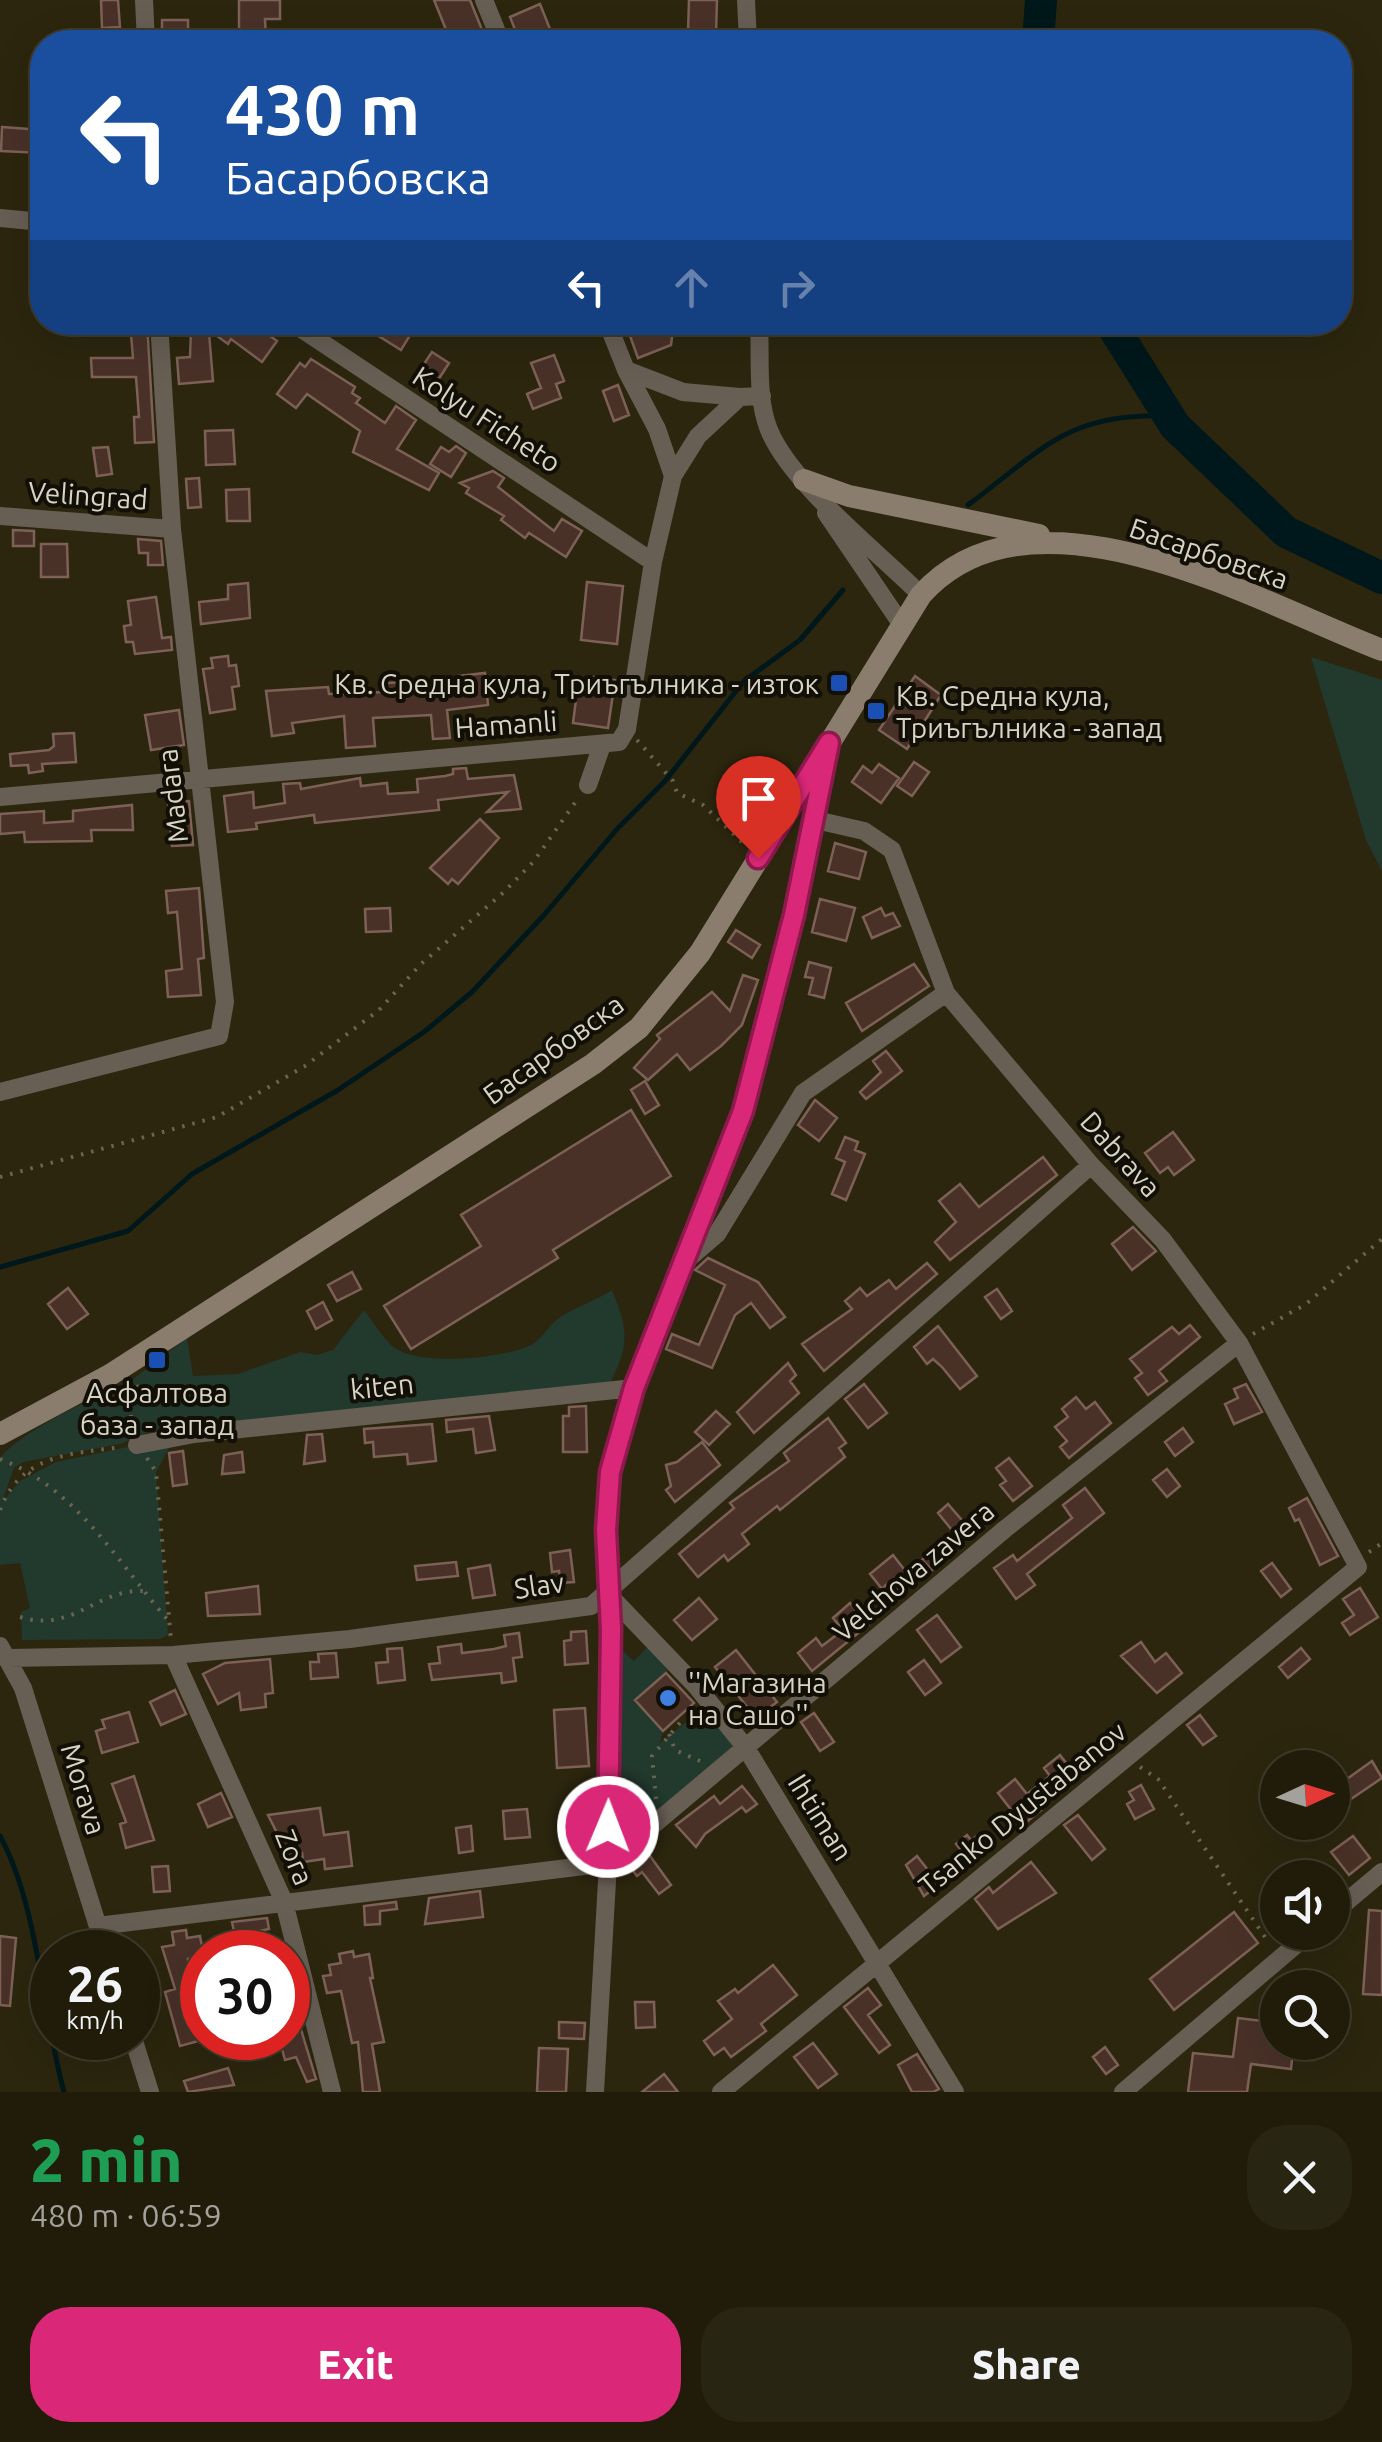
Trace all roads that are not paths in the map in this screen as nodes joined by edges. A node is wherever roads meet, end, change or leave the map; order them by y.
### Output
1 (144, 0) edge
2 (484, 0) edge
3 (746, 0) edge
4 (145, 30) edge
5 (496, 30) edge
6 (747, 30) edge
7 (0, 218) edge
8 (30, 221) edge
9 (160, 335) edge
10 (311, 335) edge
11 (612, 335) edge
12 (760, 335) edge
13 (626, 370) junction
14 (762, 396) junction
15 (740, 398) junction
16 (672, 476) junction
17 (804, 480) junction
18 (0, 516) edge
19 (172, 529) junction
20 (1086, 545) junction
21 (653, 562) junction
22 (921, 594) junction
23 (902, 625) junction
24 (1382, 650) edge
25 (829, 743) junction
26 (602, 745) junction
27 (196, 779) junction
28 (588, 785) road end
29 (0, 796) edge
30 (816, 820) junction
31 (946, 994) junction
32 (0, 1092) edge
33 (1091, 1165) junction
34 (681, 1266) junction
35 (1239, 1343) junction
36 (634, 1388) junction
37 (0, 1434) edge
38 (137, 1445) road end
39 (1358, 1567) joint
40 (609, 1595) junction
41 (4, 1652) edge
42 (173, 1655) junction
43 (746, 1748) junction
44 (608, 1863) junction
45 (1382, 1872) edge
46 (1350, 1899) edge
47 (284, 1902) junction
48 (98, 1926) junction
49 (99, 1930) edge
50 (1290, 1950) edge
51 (876, 1960) junction
52 (140, 2060) edge
53 (150, 2092) edge
54 (332, 2092) edge
55 (595, 2092) edge
56 (721, 2092) edge
57 (956, 2092) edge
58 (1123, 2092) edge

1 - 4 street
2 - 5 street
3 - 6 street
7 - 8 street
9 - 19 street, Madara
10 - 21 street, Kolyu Ficheto
11 - 13 street
12 - 14 street
13 - 15 street
13 - 16 street
14 - 15 street
14 - 17 street
15 - 16 street
16 - 21 street
17 - 20 street
17 - 22 street
17 - 23 street
18 - 19 street, Velingrad
19 - 27 street, Madara
20 - 22 street, Басарбовска
20 - 24 street, Басарбовска
21 - 26 street, Hamanli
22 - 23 street, Басарбовска
23 - 25 street, Басарбовска
25 - 30 street
25 - 37 street, Басарбовска
26 - 27 street, Hamanli
26 - 28 street
27 - 29 street, Hamanli
27 - 32 street, Madara
30 - 31 street, Dabrava
30 - 34 street
31 - 33 street, Dabrava
31 - 34 street
33 - 35 street, Dabrava
33 - 40 street
34 - 36 street
35 - 39 street, Dabrava
35 - 43 street, Velchova zavera
36 - 38 street, kiten
36 - 40 street
39 - 51 street, Tsanko Dyustabanov
40 - 42 street, Slav
40 - 43 street, Ihtiman
40 - 44 street
41 - 42 street, Slav
41 - 48 street, Morava
42 - 47 street, Zora
43 - 44 street, Velchova zavera
43 - 51 street, Ihtiman
44 - 47 street
44 - 55 street
45 - 46 street
47 - 48 street
47 - 54 street, Zora
48 - 49 street, Morava
50 - 58 street
51 - 56 street, Tsanko Dyustabanov
51 - 57 street, Ihtiman
52 - 53 street

